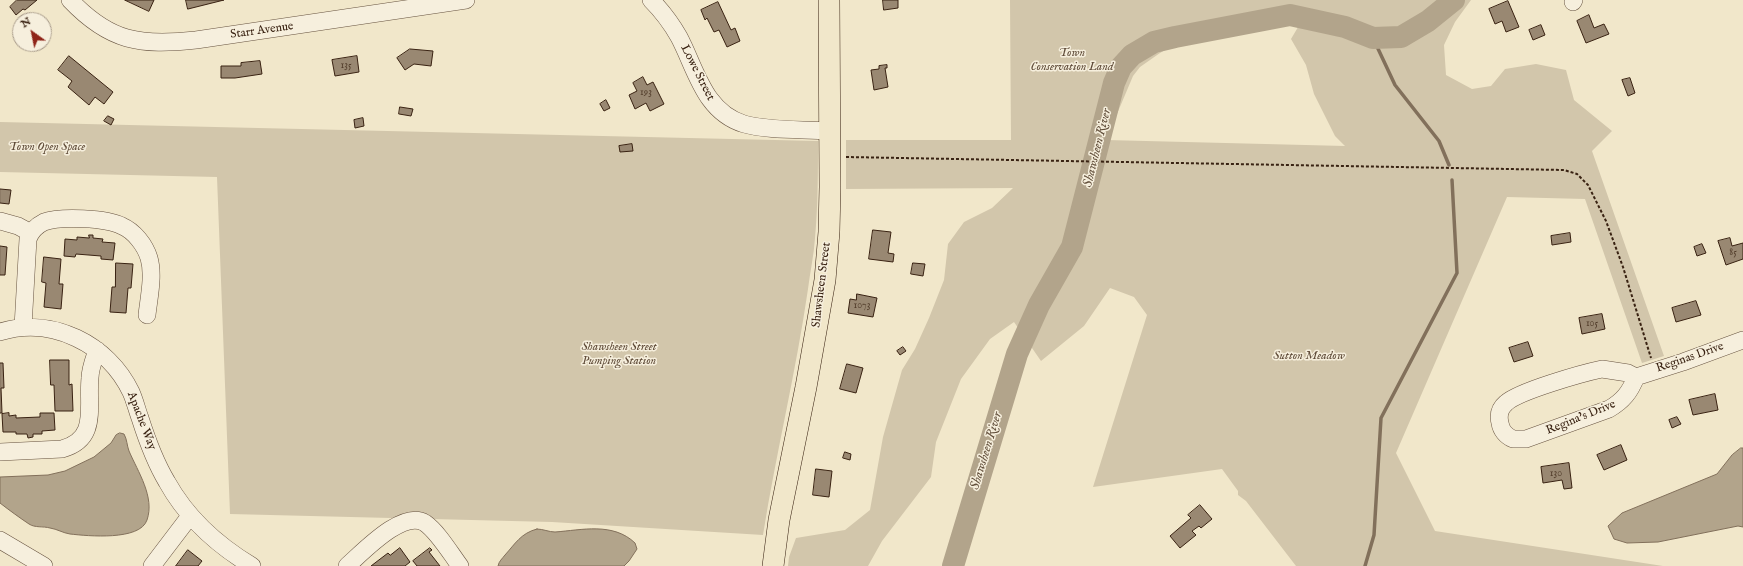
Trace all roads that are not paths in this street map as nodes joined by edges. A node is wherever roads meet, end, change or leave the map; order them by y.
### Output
1 (70, 0) edge
2 (466, 0) edge
3 (651, 0) edge
4 (829, 0) edge
5 (830, 131) junction
6 (0, 221) edge
7 (31, 233) junction
8 (147, 315) dead end
9 (23, 327) junction
10 (0, 332) edge
11 (1743, 340) edge
12 (96, 350) junction
13 (1636, 377) junction
14 (0, 452) edge
15 (190, 516) junction
16 (0, 540) edge
17 (39, 565) edge
18 (152, 566) edge
19 (252, 566) edge
20 (347, 566) edge
21 (460, 566) edge
22 (773, 566) edge

1 - 2 street, Starr Avenue
3 - 5 street, Lowe Street
4 - 5 main road, Shawsheen Street
5 - 22 main road, Shawsheen Street
6 - 7 street
7 - 8 street
7 - 9 street
9 - 10 street, Apache Way
9 - 12 street, Apache Way
11 - 13 street, Reginas Drive
12 - 14 street
12 - 15 street, Apache Way
13 - 13 street, Regina's Drive
15 - 18 street
15 - 19 street, Apache Way
16 - 17 street
20 - 21 street

